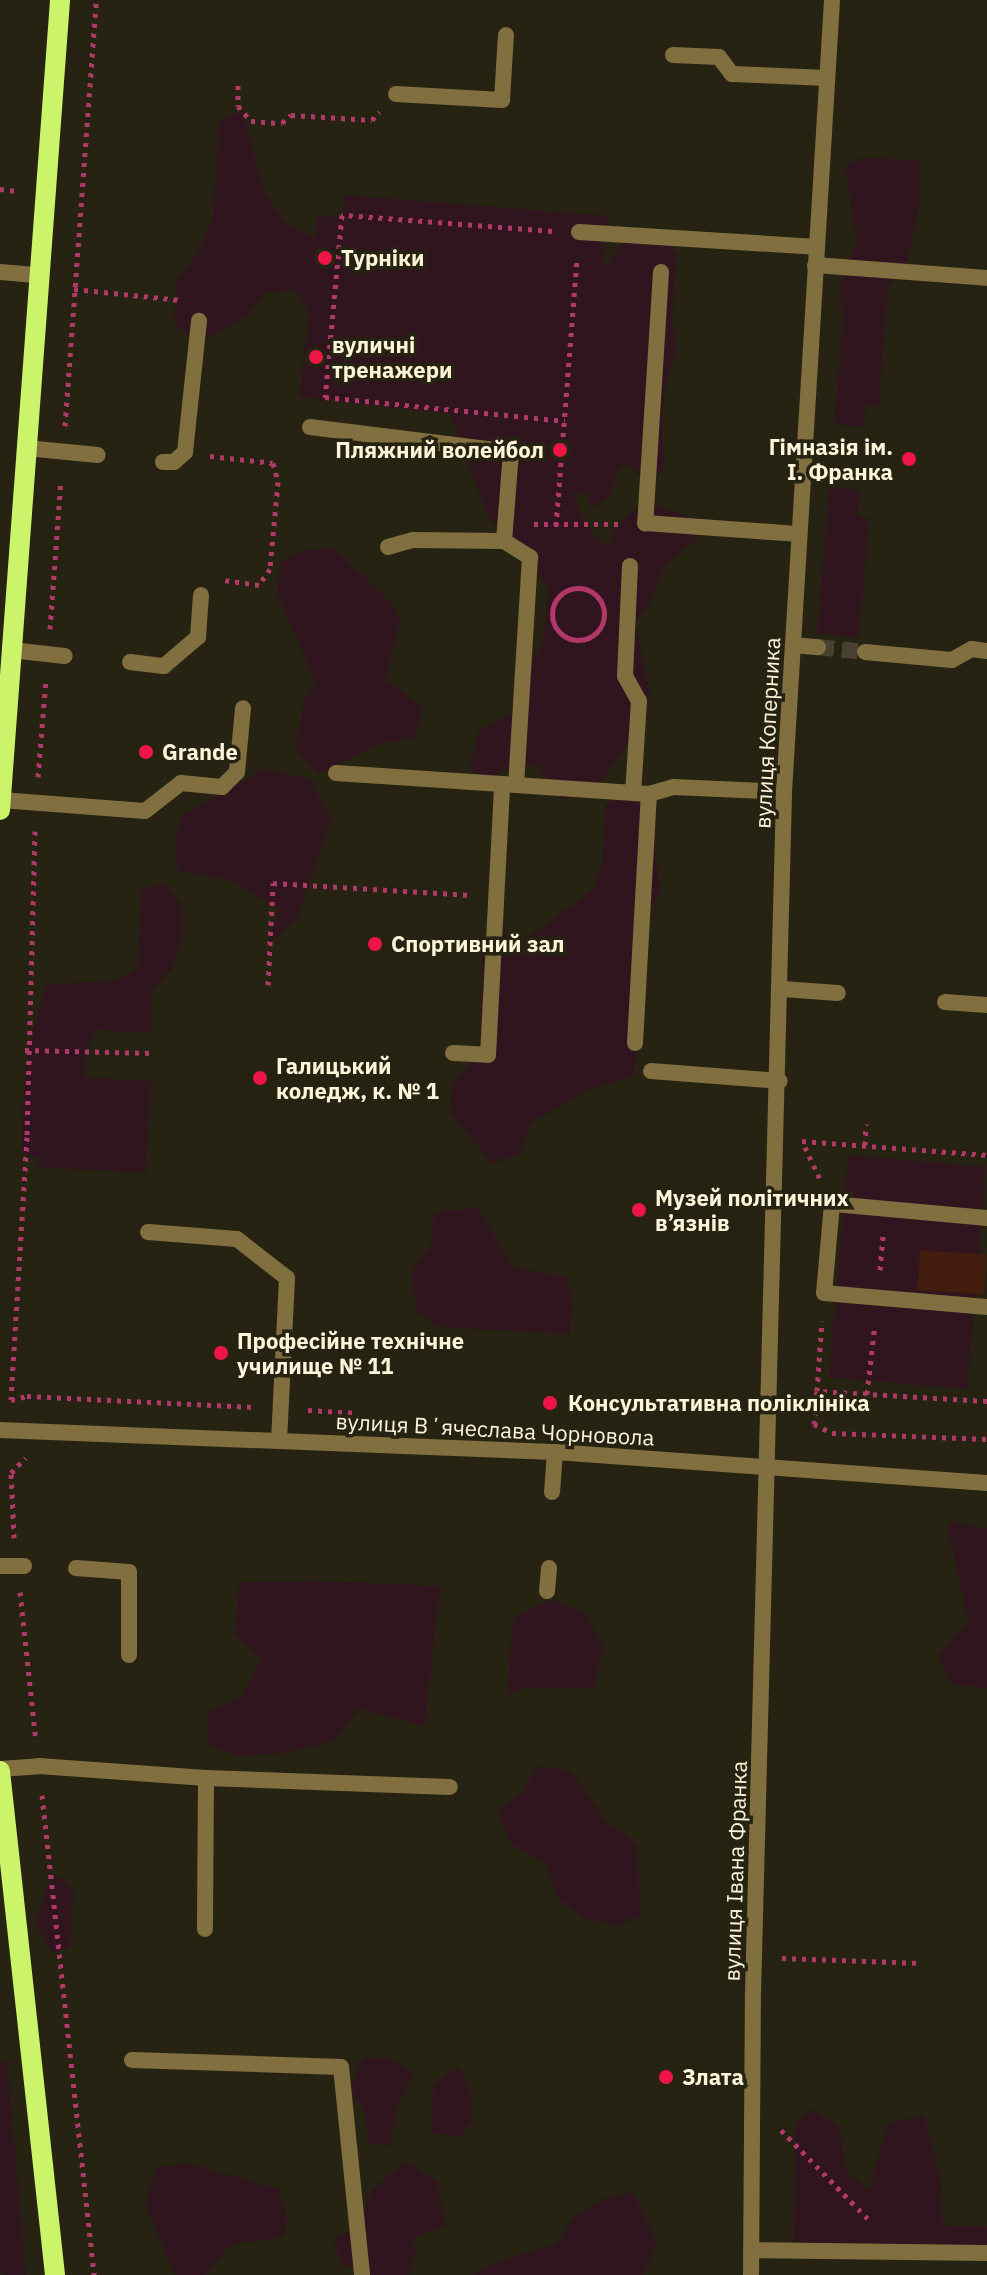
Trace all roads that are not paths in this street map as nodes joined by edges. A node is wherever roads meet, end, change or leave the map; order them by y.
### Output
1 (60, 0) edge
2 (832, 0) edge
3 (506, 35) dead end
4 (673, 55) dead end
5 (827, 78) junction
6 (396, 94) road end
7 (579, 232) road end
8 (816, 247) junction
9 (815, 265) junction
10 (0, 272) edge
11 (661, 272) dead end
12 (38, 275) junction
13 (987, 278) edge
14 (199, 321) road end
15 (310, 427) dead end
16 (26, 448) junction
17 (98, 455) dead end
18 (163, 462) dead end
19 (797, 534) junction
20 (504, 541) junction
21 (388, 547) dead end
22 (630, 566) dead end
23 (201, 595) road end
24 (793, 645) junction
25 (818, 647) tunnel mouth
26 (11, 650) junction
27 (987, 651) edge
28 (865, 652) tunnel mouth
29 (57, 655) road end
30 (130, 662) dead end
31 (243, 708) dead end
32 (3, 735) edge
33 (336, 773) dead end
34 (509, 785) junction
35 (784, 792) junction
36 (641, 794) junction
37 (1, 800) edge
38 (0, 810) edge
39 (783, 989) junction
40 (838, 993) dead end
41 (945, 1002) dead end
42 (987, 1005) edge
43 (635, 1043) dead end
44 (453, 1053) dead end
45 (651, 1071) dead end
46 (780, 1081) junction
47 (987, 1218) edge
48 (148, 1232) dead end
49 (987, 1307) edge
50 (0, 1430) edge
51 (279, 1441) junction
52 (555, 1452) junction
53 (768, 1468) junction
54 (987, 1483) edge
55 (552, 1492) dead end
56 (0, 1566) edge
57 (21, 1566) road end
58 (76, 1568) dead end
59 (549, 1568) dead end
60 (547, 1591) dead end
61 (129, 1655) dead end
62 (0, 1770) edge
63 (206, 1778) junction
64 (450, 1787) dead end
65 (3, 1817) edge
66 (205, 1929) dead end
67 (132, 2060) dead end
68 (751, 2250) junction
69 (987, 2253) edge
70 (55, 2275) edge
71 (362, 2275) edge
72 (751, 2275) edge

1 - 12 main road
2 - 5 street, вулиця Коперника
3 - 6 street
4 - 5 street
5 - 8 street, вулиця Коперника
7 - 8 street
8 - 9 street, вулиця Коперника
9 - 13 street
9 - 19 street, вулиця Коперника
10 - 12 street
11 - 19 street
12 - 16 main road
14 - 18 street
15 - 20 street
16 - 17 street
16 - 26 main road
19 - 24 street, вулиця Коперника
20 - 21 street
20 - 34 street
22 - 36 street
23 - 30 street
24 - 25 street
24 - 35 street, вулиця Коперника
26 - 29 street
26 - 32 main road
27 - 28 street
31 - 37 street
32 - 37 main road
33 - 34 street
34 - 36 street
34 - 44 street
35 - 36 street
35 - 39 street, вулиця Коперника
36 - 43 street
37 - 38 main road
39 - 40 street
39 - 46 street, вулиця Коперника
41 - 42 street
45 - 46 street
46 - 53 street, вулиця Коперника
47 - 49 street
48 - 51 street
50 - 51 street, вулиця Вʼячеслава Чорновола
51 - 52 street, вулиця Вʼячеслава Чорновола
52 - 53 street, вулиця Вʼячеслава Чорновола
52 - 55 street
53 - 54 street, вулиця Вʼячеслава Чорновола
53 - 68 street, вулиця Івана Франка
56 - 57 street
58 - 61 street
59 - 60 street
62 - 63 street
62 - 65 main road
63 - 64 street
63 - 66 street
65 - 70 main road
67 - 71 street
68 - 69 street
68 - 72 street, вулиця Івана Франка

